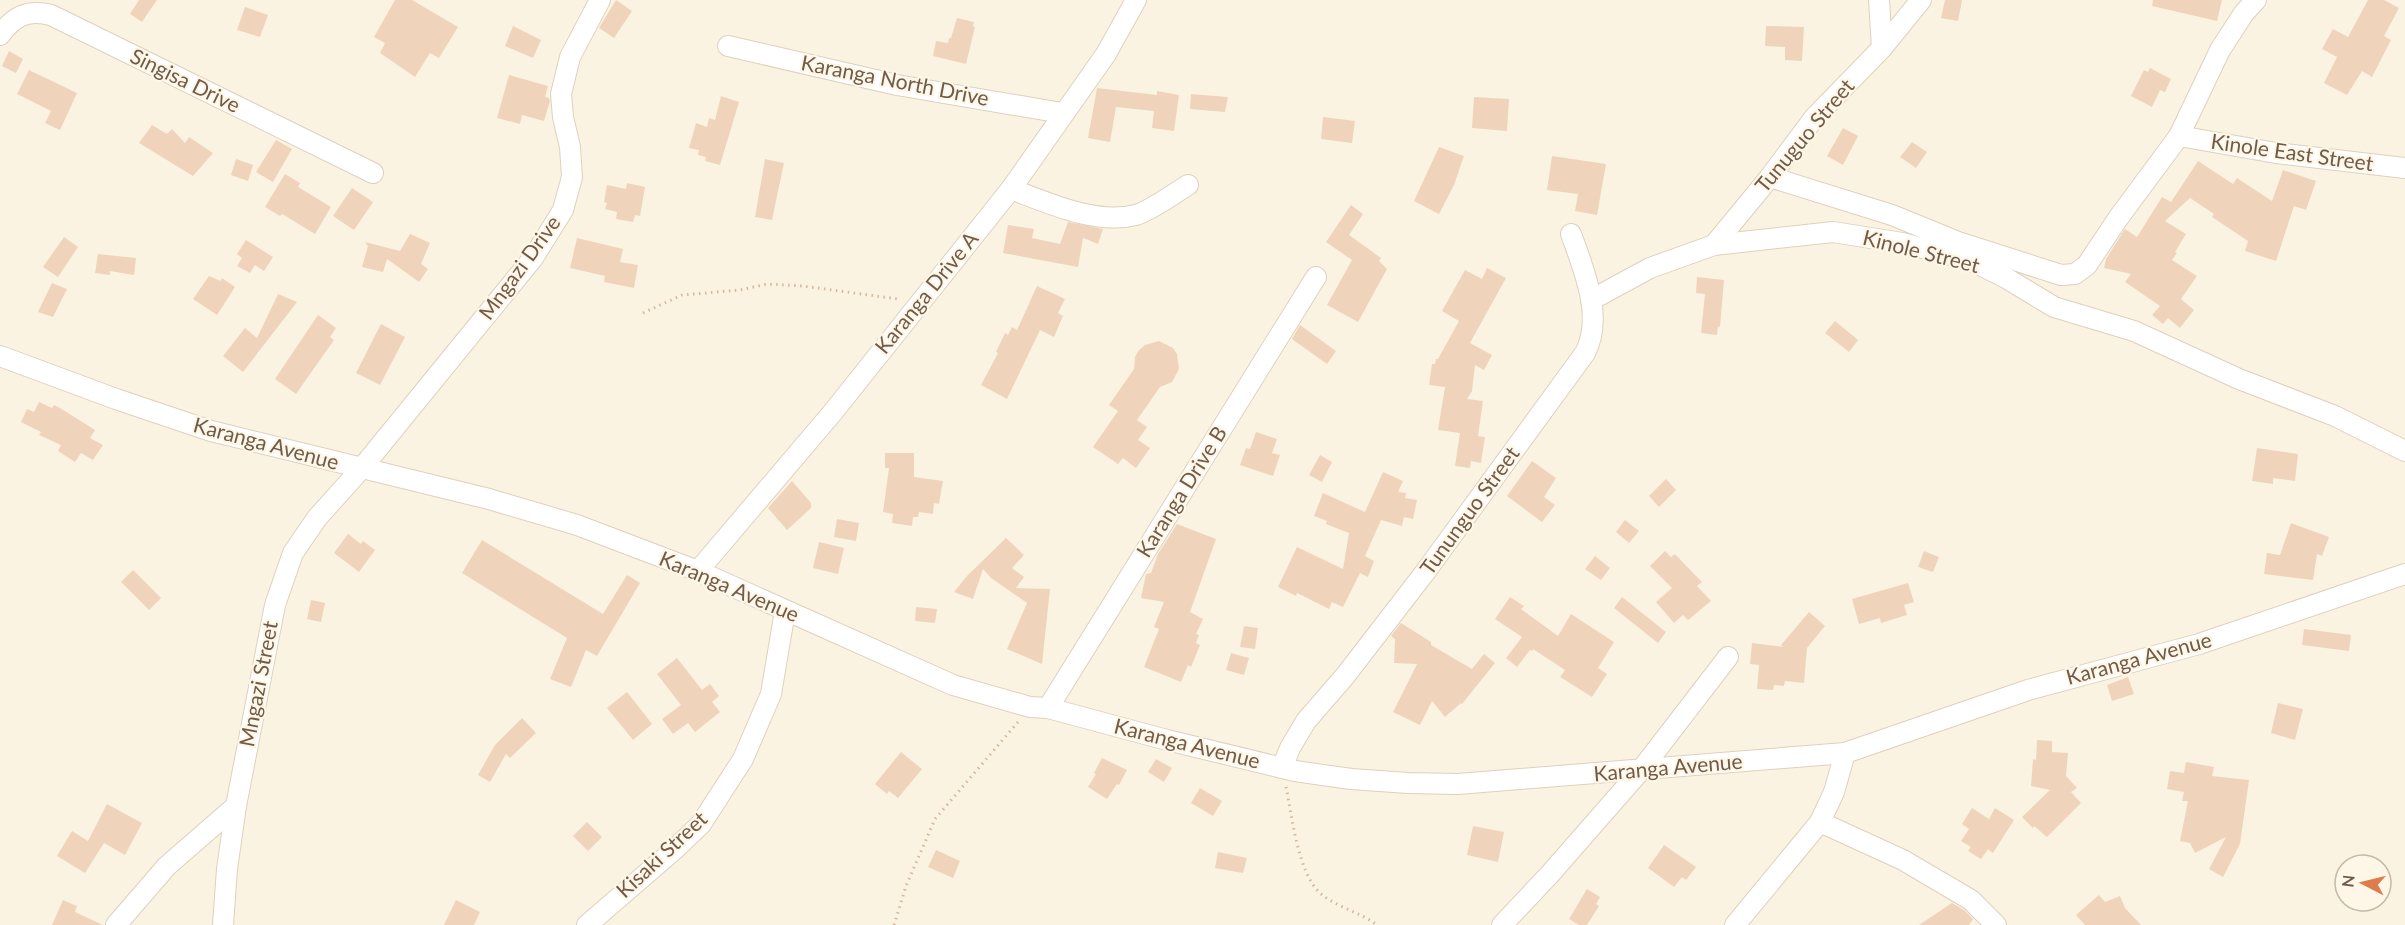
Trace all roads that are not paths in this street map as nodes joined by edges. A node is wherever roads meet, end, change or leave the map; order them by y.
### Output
1 (600, 0) edge
2 (1136, 0) edge
3 (1879, 0) edge
4 (1921, 0) edge
5 (2256, 0) edge
6 (0, 35) edge
7 (728, 46) dead end
8 (1882, 48) junction
9 (1062, 113) junction
10 (2179, 136) junction
11 (2405, 168) edge
12 (373, 173) dead end
13 (1770, 177) junction
14 (1188, 185) dead end
15 (1011, 189) junction
16 (1571, 234) dead end
17 (1714, 245) junction
18 (1316, 277) dead end
19 (1591, 300) junction
20 (0, 356) edge
21 (2405, 451) edge
22 (361, 470) junction
23 (698, 571) junction
24 (2405, 573) edge
25 (785, 611) junction
26 (1728, 657) dead end
27 (1039, 707) junction
28 (1845, 753) junction
29 (1281, 768) junction
30 (1641, 770) junction
31 (236, 806) junction
32 (1820, 822) junction
33 (116, 925) edge
34 (223, 925) edge
35 (587, 925) edge
36 (1502, 925) edge
37 (1735, 925) edge
38 (1996, 925) edge

1 - 22 street, Mngazi Drive
2 - 9 street, Karanga Drive A
3 - 8 street
4 - 8 street, Tunuguo Street
5 - 10 street
6 - 12 street, Singisa Drive
7 - 9 street, Karanga North Drive
8 - 13 street, Tunuguo Street
9 - 15 street, Karanga Drive A
10 - 11 street, Kinole East Street
10 - 13 street
13 - 17 street, Tunuguo Street
14 - 15 street
15 - 23 street, Karanga Drive A
16 - 19 street, Tununguo Street
17 - 19 street, Kinole Street
17 - 21 street, Kinole Street
18 - 27 street, Karanga Drive B
19 - 29 street, Tununguo Street
20 - 22 street, Karanga Avenue
22 - 23 street, Karanga Avenue
22 - 31 street, Mngazi Street
23 - 25 street, Karanga Avenue
24 - 28 street, Karanga Avenue
25 - 27 street, Karanga Avenue
25 - 35 street, Kisaki Street
26 - 30 street
27 - 29 street, Karanga Avenue
28 - 30 street, Karanga Avenue
28 - 32 street
29 - 30 street, Karanga Avenue
30 - 36 street
31 - 33 street
31 - 34 street, Mngazi Street
32 - 37 street
32 - 38 street

